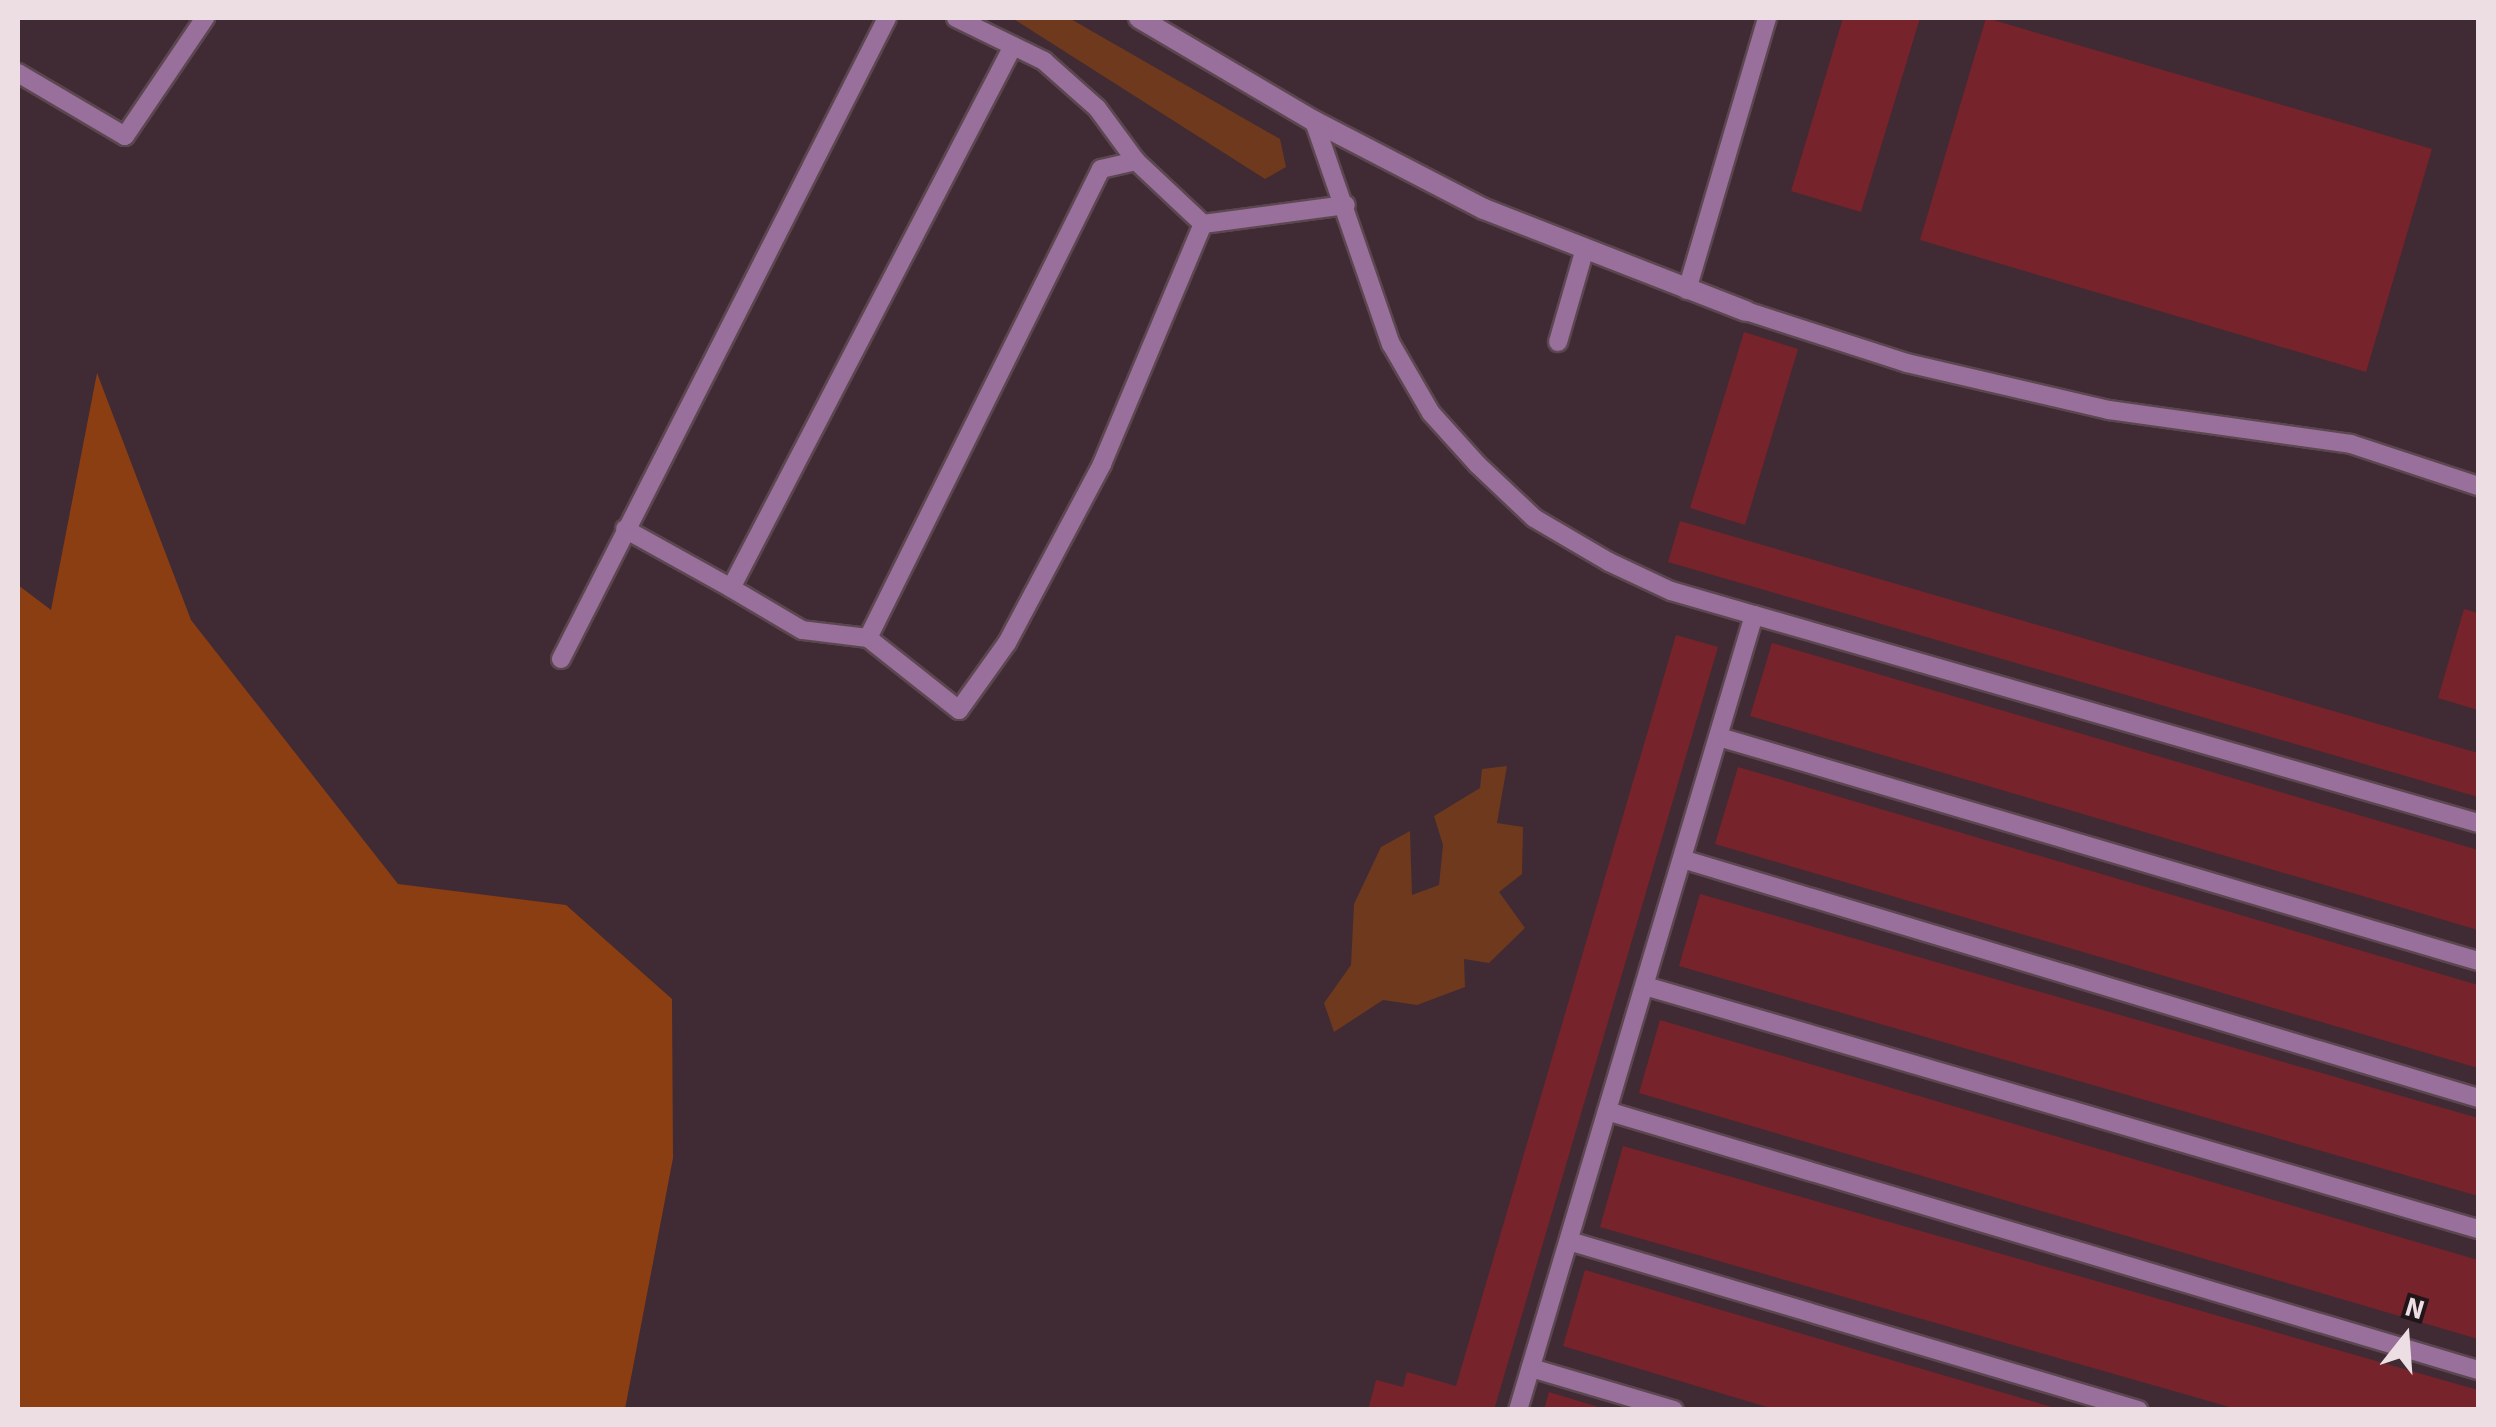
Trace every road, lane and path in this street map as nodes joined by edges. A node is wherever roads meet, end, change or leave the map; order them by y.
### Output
1 (205, 18) edge
2 (887, 18) edge
3 (956, 18) edge
4 (1139, 18) edge
5 (1768, 18) edge
6 (1013, 46) junction
7 (18, 72) edge
8 (1314, 120) junction
9 (1136, 162) junction
10 (1346, 205) junction
11 (1203, 224) junction
12 (1584, 252) junction
13 (1687, 290) junction
14 (1746, 311) joint
15 (1558, 342) dead end
16 (2478, 486) edge
17 (624, 530) junction
18 (731, 588) junction
19 (1754, 615) junction
20 (868, 638) junction
21 (561, 658) dead end
22 (1719, 736) junction
23 (2478, 823) edge
24 (1682, 859) junction
25 (2478, 960) edge
26 (1645, 986) junction
27 (2478, 1098) edge
28 (1607, 1111) junction
29 (2478, 1229) edge
30 (1569, 1241) junction
31 (1532, 1368) junction
32 (2478, 1370) edge
33 (1518, 1410) edge
34 (1674, 1410) edge
35 (2138, 1410) edge

1 - 7 lane
2 - 17 lane
3 - 6 lane
4 - 8 street
5 - 13 lane
6 - 9 lane
6 - 18 lane
8 - 10 lane
8 - 12 street
9 - 11 lane
9 - 20 lane
10 - 11 lane
10 - 19 lane
11 - 20 lane
12 - 13 street
12 - 15 lane
13 - 14 street
14 - 16 lane
17 - 18 lane
17 - 21 lane
18 - 20 lane
19 - 22 lane
19 - 23 lane
22 - 24 lane
22 - 25 lane
24 - 26 lane
24 - 27 lane
26 - 28 lane
26 - 29 lane
28 - 30 lane
28 - 32 lane
30 - 31 lane
30 - 35 lane
31 - 33 lane
31 - 34 lane

